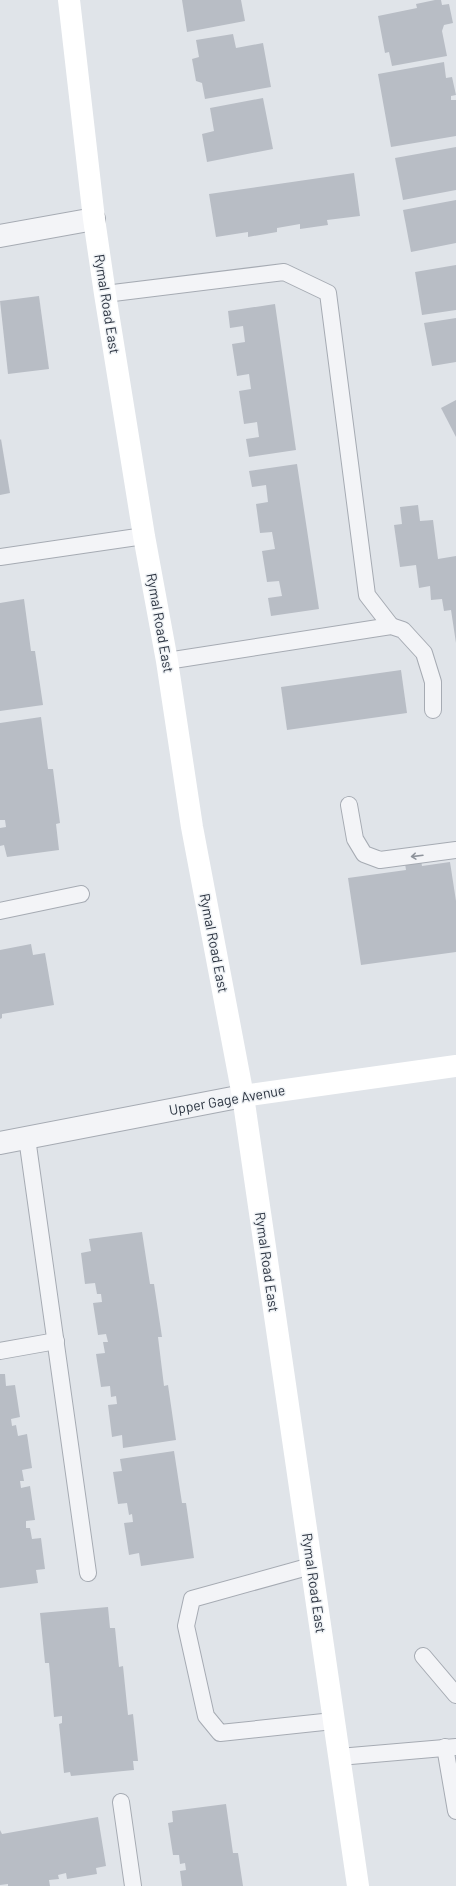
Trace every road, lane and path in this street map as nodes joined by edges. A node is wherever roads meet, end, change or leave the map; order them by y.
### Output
1 (69, 0) edge
2 (94, 219) junction
3 (0, 236) edge
4 (105, 294) junction
5 (144, 536) junction
6 (0, 557) edge
7 (392, 626) junction
8 (167, 661) junction
9 (434, 710) dead end
10 (349, 805) dead end
11 (456, 850) edge
12 (81, 894) dead end
13 (0, 910) edge
14 (456, 1066) edge
15 (243, 1096) junction
16 (27, 1138) junction
17 (0, 1143) edge
18 (56, 1341) junction
19 (0, 1351) edge
20 (311, 1566) junction
21 (88, 1573) dead end
22 (423, 1656) dead end
23 (456, 1695) edge
24 (333, 1722) junction
25 (450, 1747) edge
26 (339, 1756) junction
27 (121, 1802) dead end
28 (456, 1811) edge
29 (132, 1886) edge
30 (358, 1886) edge

1 - 2 main road, Rymal Road East
2 - 3 street
2 - 4 main road, Rymal Road East
4 - 5 main road, Rymal Road East
4 - 7 lane
5 - 6 lane
5 - 8 main road, Rymal Road East
7 - 8 lane
7 - 9 lane
8 - 15 main road, Rymal Road East
11 -> 10 lane
12 - 13 lane
14 - 15 main road, Upper Gage Avenue
15 - 16 street, Upper Gage Avenue
15 - 20 main road, Rymal Road East
16 - 17 street, Upper Gage Avenue
16 - 18 lane
18 - 19 lane
18 - 21 lane
20 - 24 main road, Rymal Road East
20 - 24 lane
22 - 23 lane
24 - 26 main road, Rymal Road East
25 - 26 lane
25 - 28 lane
26 - 30 main road, Rymal Road East
27 - 29 lane

